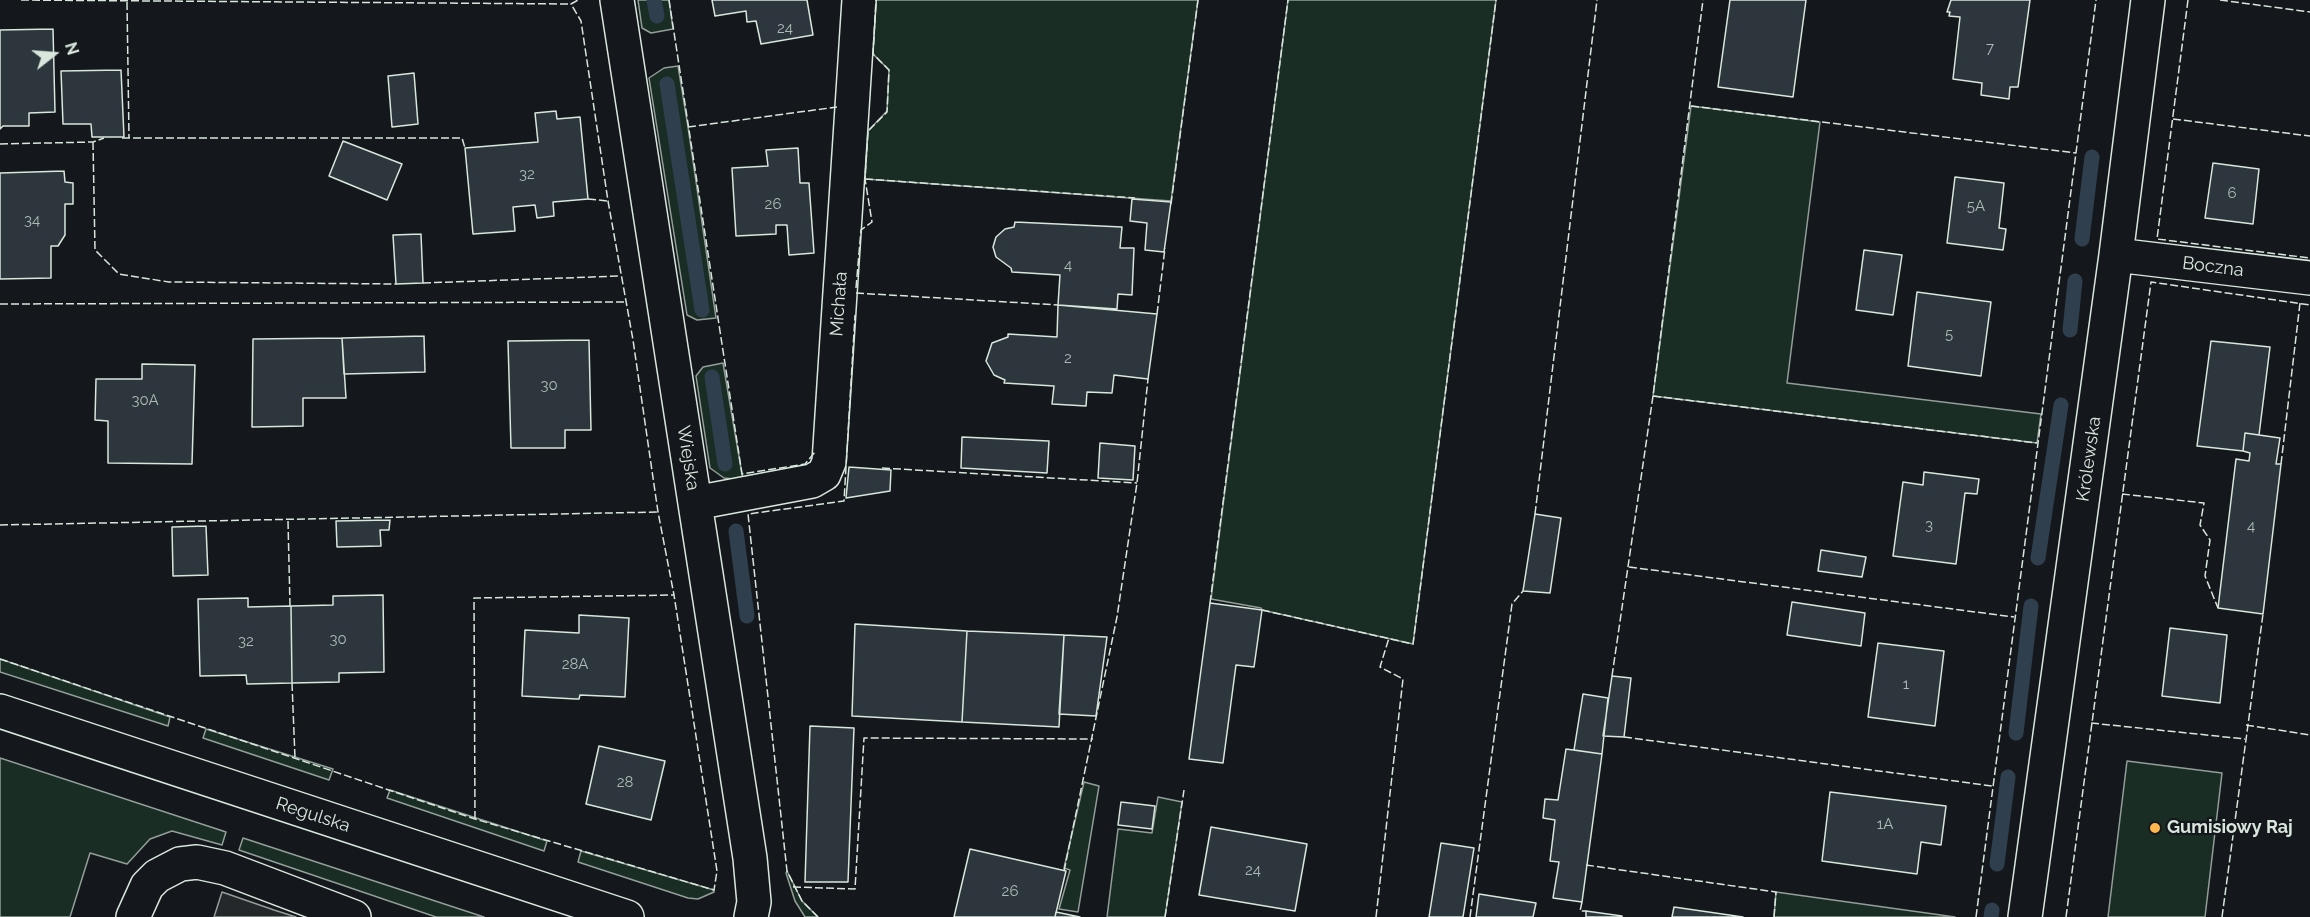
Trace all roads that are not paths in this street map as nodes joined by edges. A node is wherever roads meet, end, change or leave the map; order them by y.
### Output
1 (617, 0) edge
2 (859, 0) edge
3 (2148, 0) edge
4 (2116, 255) junction
5 (2310, 278) edge
6 (695, 503) junction
7 (0, 711) edge
8 (616, 915) edge
9 (134, 917) edge
10 (354, 917) edge
11 (751, 917) edge
12 (2025, 917) edge

1 - 6 street, Wiejska
2 - 6 street, Michała
3 - 4 street, Królewska
4 - 5 street, Boczna
4 - 12 street, Królewska
6 - 11 street, Wiejska
7 - 8 street, Regulska
9 - 10 street

